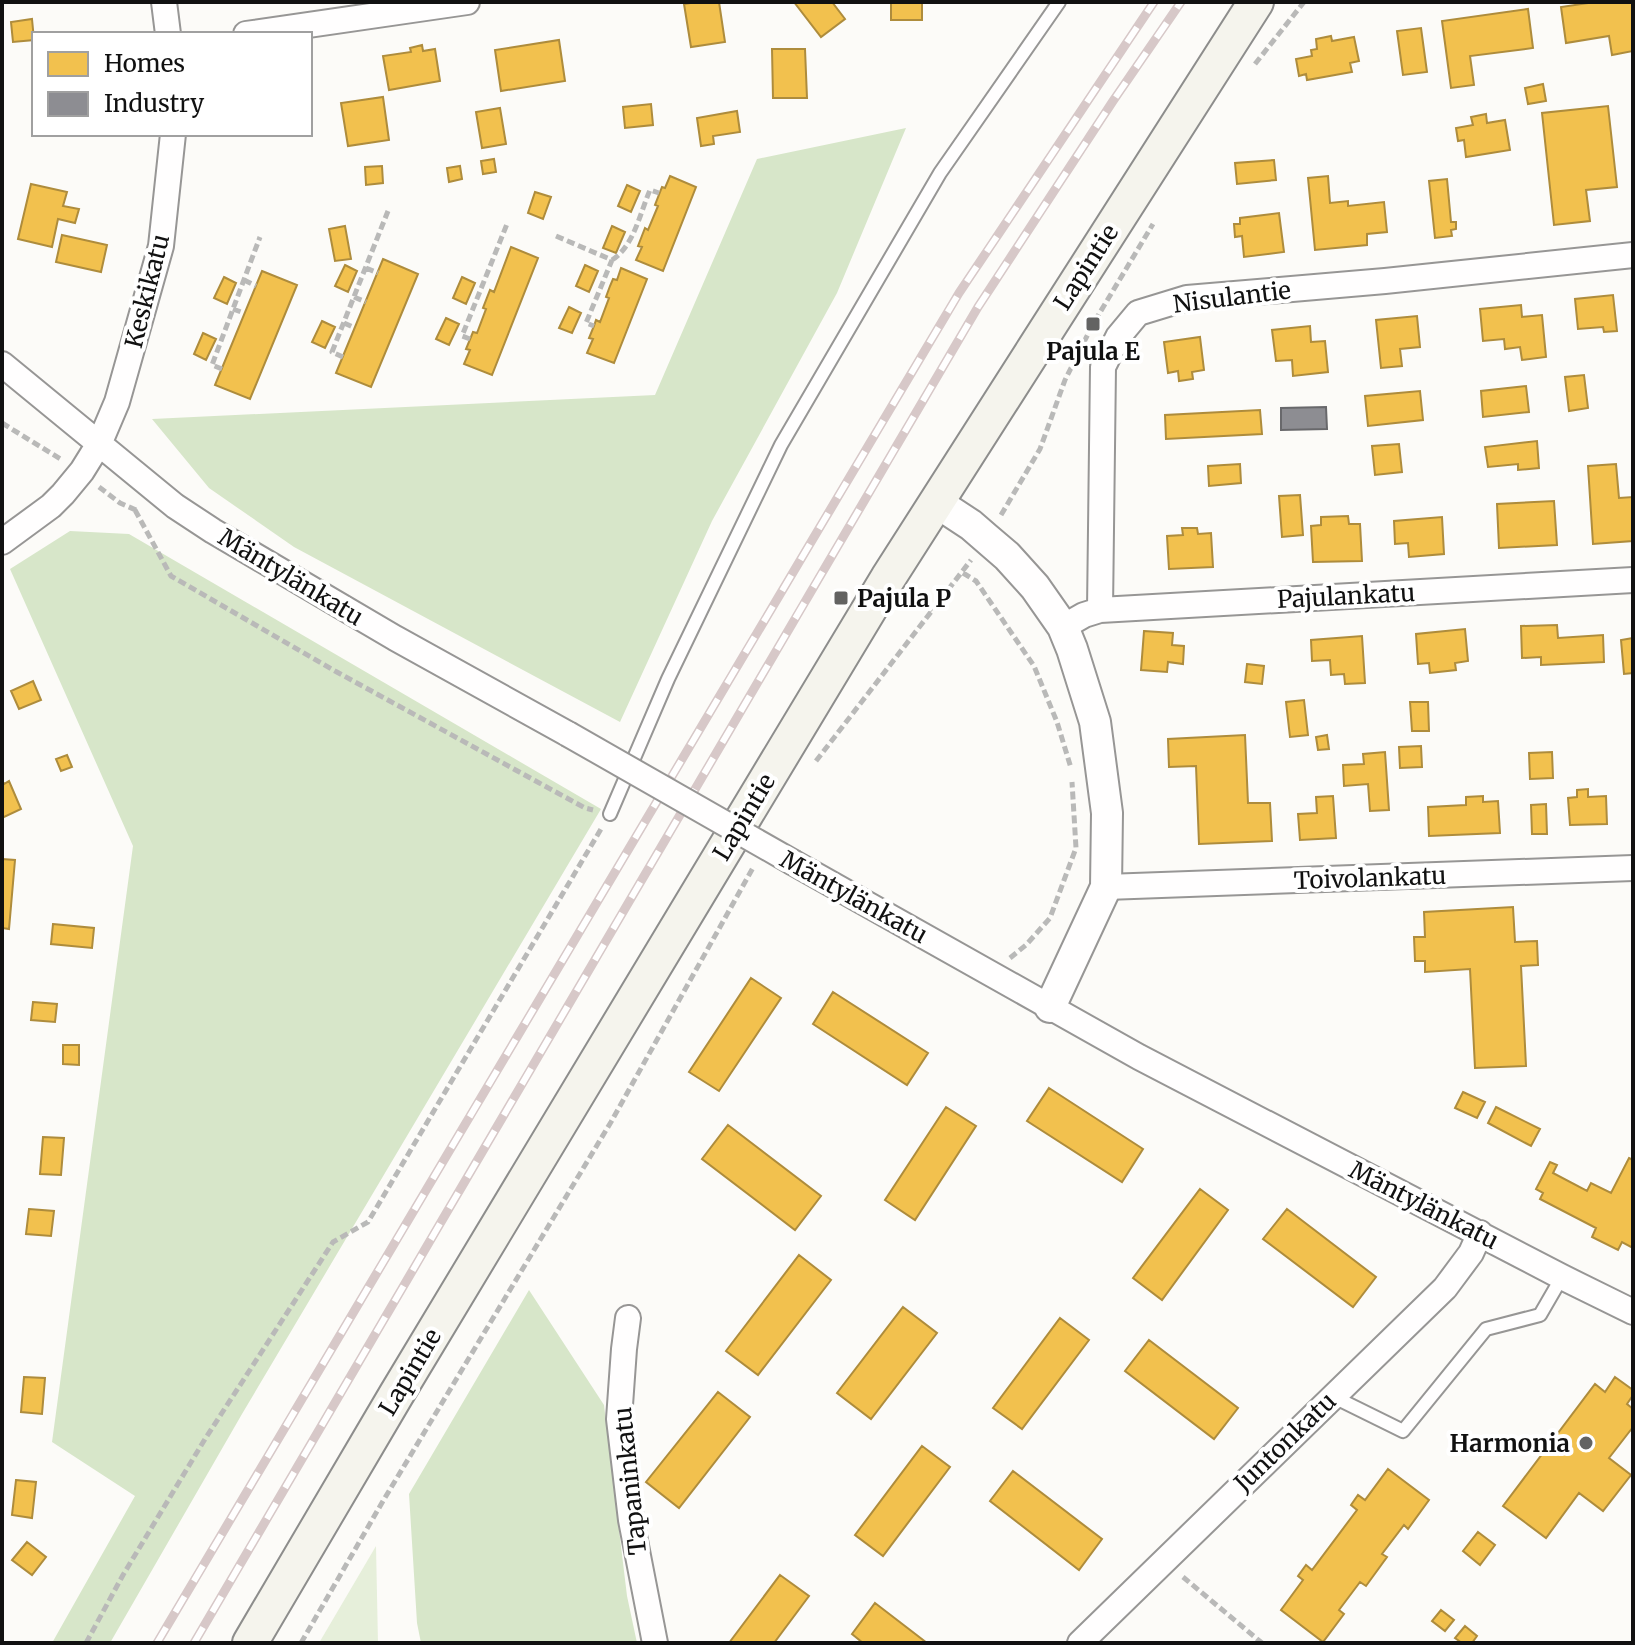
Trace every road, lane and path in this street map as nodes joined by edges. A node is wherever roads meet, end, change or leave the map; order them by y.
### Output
1 (164, 2) edge
2 (467, 2) edge
3 (1059, 2) edge
4 (1256, 2) edge
5 (1304, 2) edge
6 (168, 32) edge
7 (260, 32) edge
8 (1249, 71) dead end
9 (173, 136) edge
10 (659, 193) dead end
11 (388, 211) dead end
12 (1158, 216) dead end
13 (507, 224) dead end
14 (632, 233) junction
15 (556, 236) dead end
16 (642, 236) dead end
17 (260, 237) dead end
18 (1633, 255) edge
19 (612, 260) junction
20 (366, 268) junction
21 (378, 273) dead end
22 (244, 280) junction
23 (602, 284) junction
24 (256, 286) dead end
25 (610, 286) dead end
26 (479, 294) junction
27 (354, 297) junction
28 (487, 297) dead end
29 (366, 302) dead end
30 (233, 309) junction
31 (244, 313) dead end
32 (344, 323) junction
33 (594, 326) dead end
34 (355, 328) dead end
35 (223, 335) junction
36 (234, 339) dead end
37 (470, 339) dead end
38 (343, 357) dead end
39 (2, 364) edge
40 (222, 369) dead end
41 (2, 423) edge
42 (100, 442) junction
43 (53, 456) dead end
44 (936, 502) junction
45 (135, 510) dead end
46 (1004, 510) dead end
47 (2, 542) edge
48 (1633, 580) edge
49 (914, 594) dead end
50 (1100, 610) junction
51 (932, 611) junction
52 (1063, 627) junction
53 (1042, 662) dead end
54 (1034, 666) junction
55 (810, 769) dead end
56 (610, 814) junction
57 (757, 860) dead end
58 (1633, 868) edge
59 (1106, 887) junction
60 (1003, 962) dead end
61 (1050, 1007) junction
62 (1480, 1233) junction
63 (1562, 1277) junction
64 (1633, 1312) edge
65 (628, 1318) dead end
66 (1332, 1396) junction
67 (1165, 1560) junction
68 (86, 1643) edge
69 (250, 1643) edge
70 (301, 1643) edge
71 (655, 1643) edge
72 (1080, 1643) edge
73 (1262, 1643) edge

1 - 6 street
2 - 7 street
3 - 56 lane
4 - 44 main road, Lapintie
5 - 8 path
9 - 42 street, Keskikatu
10 - 14 path
11 - 20 path
12 - 46 path
13 - 26 path
14 - 16 path
14 - 19 path
15 - 19 path
17 - 22 path
18 - 50 street, Nisulantie
19 - 23 path
20 - 21 path
20 - 27 path
22 - 24 path
22 - 30 path
23 - 25 path
23 - 33 path
26 - 28 path
26 - 37 path
27 - 29 path
27 - 32 path
30 - 31 path
30 - 35 path
32 - 34 path
32 - 38 path
35 - 36 path
35 - 40 path
39 - 42 street, Mäntylänkatu
41 - 43 path
42 - 47 street, Keskikatu
42 - 61 street, Mäntylänkatu, bridge
44 - 52 street
44 - 69 main road, Lapintie
45 - 56 path
48 - 50 street, Pajulankatu
49 - 51 path
50 - 52 street, Pajulankatu
51 - 54 path
51 - 55 path
52 - 59 street
53 - 54 path
54 - 60 path
56 - 68 path
57 - 70 path
58 - 59 street, Toivolankatu
59 - 61 street
61 - 62 street, Mäntylänkatu
62 - 63 street, Mäntylänkatu
62 - 66 street, Juntonkatu
63 - 64 street, Mäntylänkatu
63 - 66 lane
65 - 71 street, Tapaninkatu
66 - 67 street, Juntonkatu
67 - 72 street, Juntonkatu
67 - 73 path

